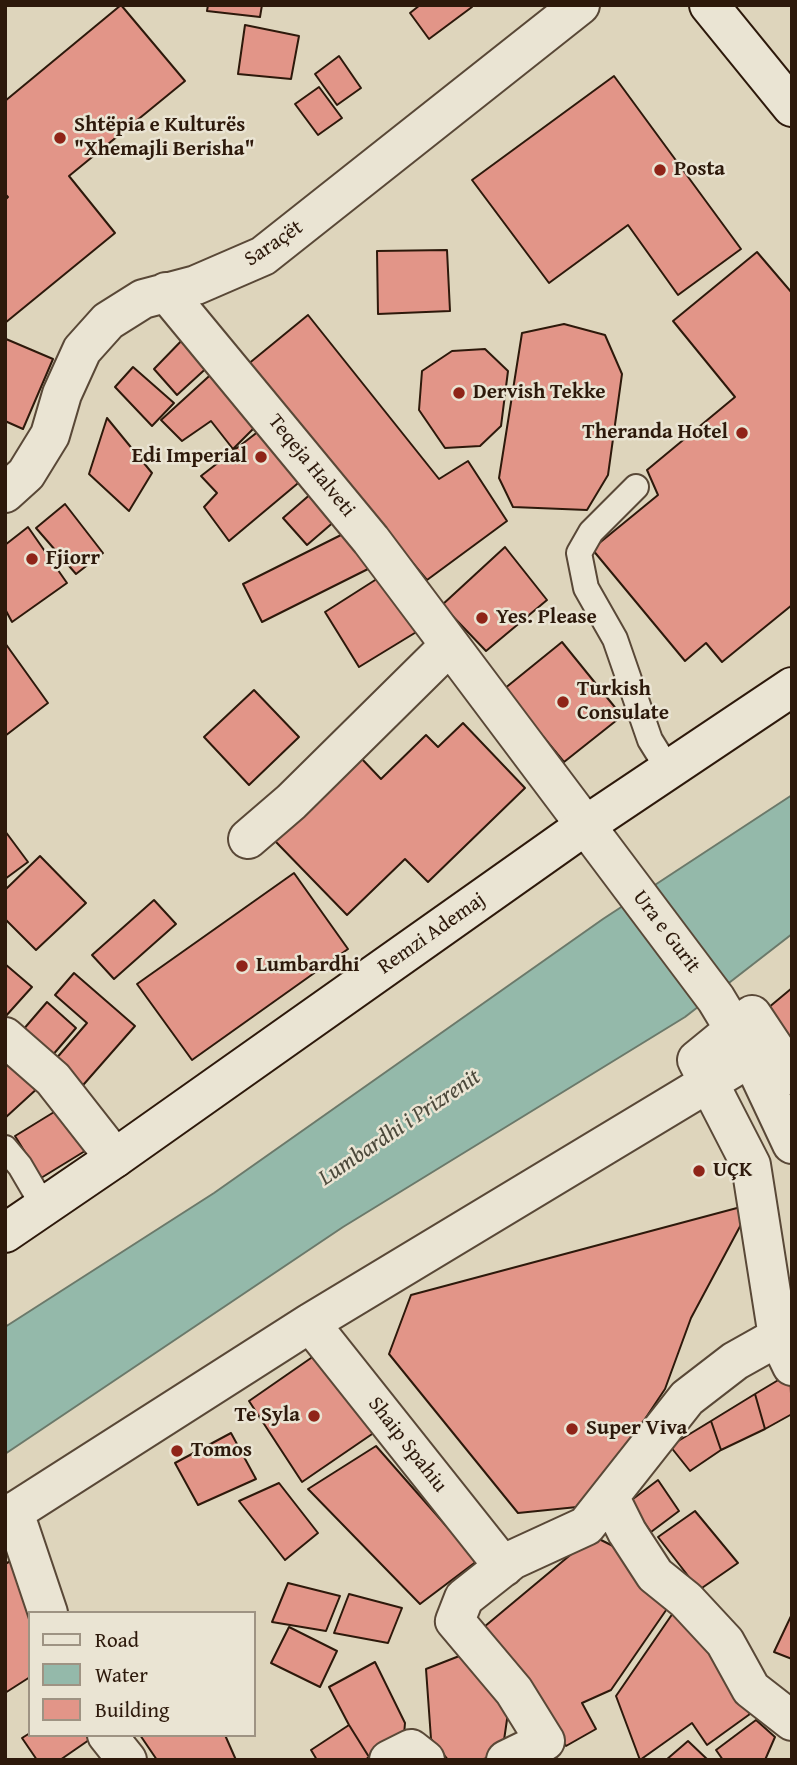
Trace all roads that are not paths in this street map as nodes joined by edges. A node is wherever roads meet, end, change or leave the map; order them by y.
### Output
1 (580, 5) edge
2 (709, 5) edge
3 (792, 107) edge
4 (166, 292) junction
5 (636, 487) dead end
6 (5, 493) edge
7 (450, 645) junction
8 (792, 687) edge
9 (668, 769) junction
10 (586, 825) junction
11 (248, 839) dead end
12 (616, 865) joint
13 (734, 1029) junction
14 (5, 1037) edge
15 (792, 1075) edge
16 (709, 1083) junction
17 (792, 1144) edge
18 (5, 1148) edge
19 (115, 1158) junction
20 (44, 1207) junction
21 (5, 1233) edge
22 (310, 1323) junction
23 (787, 1344) edge
24 (610, 1498) junction
25 (10, 1513) edge
26 (504, 1567) junction
27 (47, 1611) edge
28 (792, 1721) edge
29 (109, 1737) edge
30 (127, 1760) edge
31 (389, 1760) edge
32 (425, 1760) edge
33 (506, 1760) edge

1 - 4 street, Saraçët
2 - 3 street
4 - 6 street, Saraçët
4 - 7 street, Teqeja Halveti
5 - 9 lane
7 - 10 street, Teqeja Halveti
7 - 11 street
8 - 9 street, Remzi Ademaj
9 - 10 street, Remzi Ademaj
10 - 12 street, Teqeja Halveti
10 - 19 street, Remzi Ademaj
12 - 13 street, Ura e Gurit
13 - 15 street
13 - 16 street
13 - 17 street, Ura e Gurit
14 - 19 street
16 - 22 street
16 - 23 street
18 - 20 lane
19 - 20 street, Remzi Ademaj
20 - 21 street, Remzi Ademaj
22 - 25 street
22 - 26 street, Shaip Spahiu
23 - 24 street
24 - 26 street
24 - 28 street
25 - 27 street
26 - 33 street
29 - 30 street
31 - 32 street

